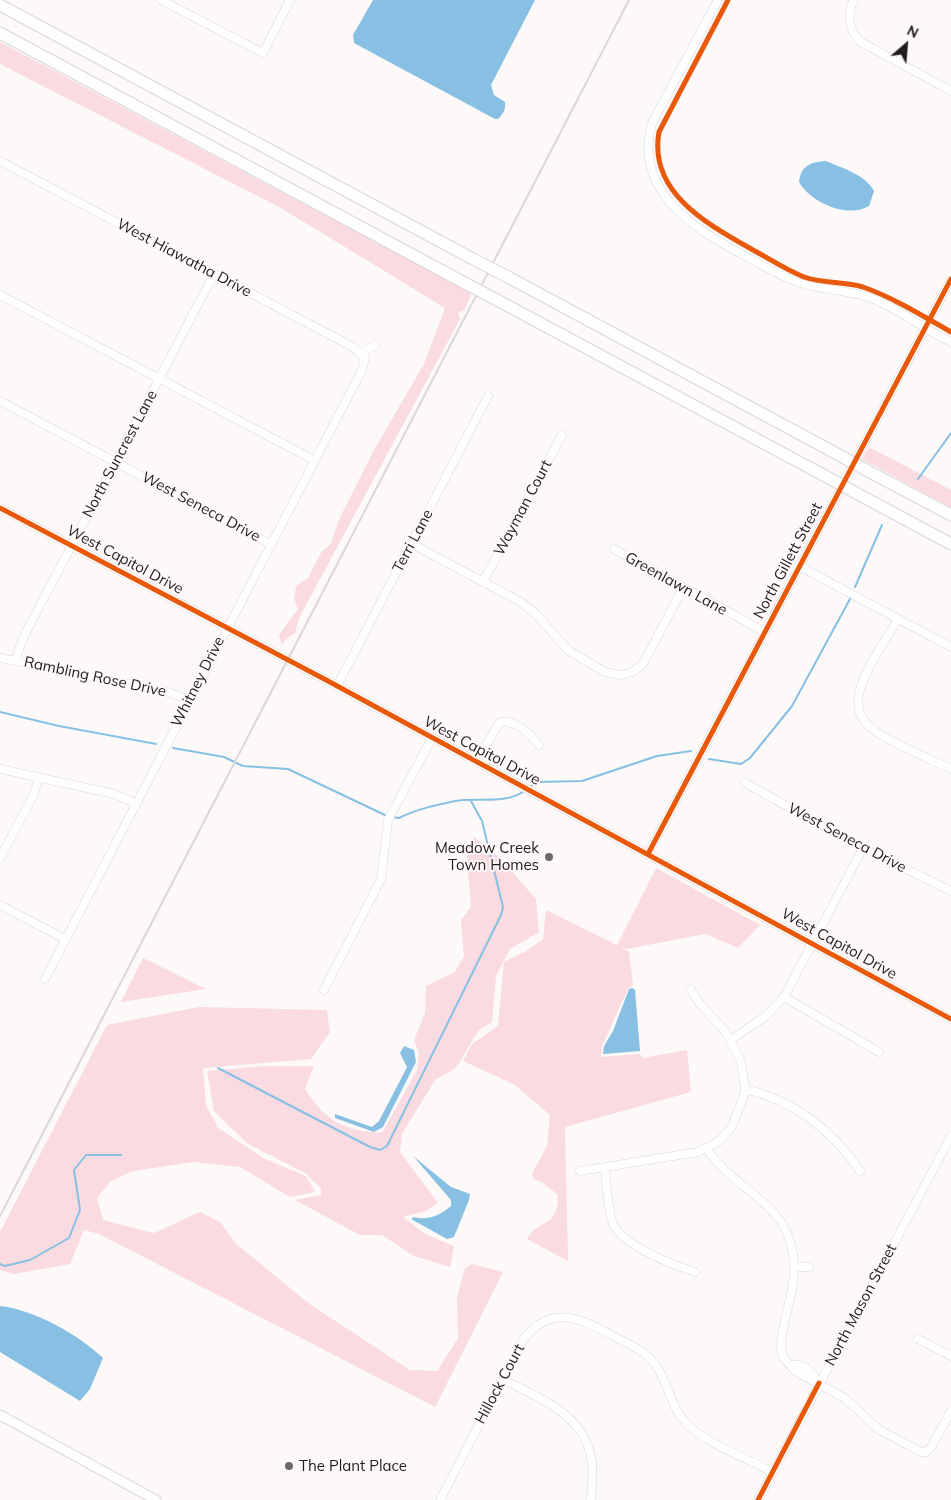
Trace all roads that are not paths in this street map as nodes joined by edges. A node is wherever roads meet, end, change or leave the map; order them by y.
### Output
1 (162, 0) edge
2 (290, 0) edge
3 (718, 0) edge
4 (854, 0) edge
5 (0, 5) edge
6 (0, 33) edge
7 (951, 91) edge
8 (0, 161) edge
9 (214, 274) junction
10 (951, 279) edge
11 (0, 295) edge
12 (925, 328) junction
13 (951, 342) edge
14 (375, 346) dead end
15 (364, 356) junction
16 (160, 379) junction
17 (488, 396) dead end
18 (0, 401) edge
19 (562, 435) dead end
20 (314, 460) junction
21 (116, 463) junction
22 (0, 508) edge
23 (951, 515) edge
24 (270, 544) junction
25 (412, 544) junction
26 (951, 544) edge
27 (72, 546) junction
28 (614, 549) dead end
29 (799, 566) junction
30 (483, 582) junction
31 (683, 588) junction
32 (898, 618) junction
33 (226, 627) junction
34 (765, 632) junction
35 (951, 648) edge
36 (0, 658) edge
37 (15, 661) junction
38 (336, 686) junction
39 (189, 700) junction
40 (432, 738) junction
41 (539, 745) dead end
42 (476, 762) junction
43 (0, 769) edge
44 (951, 769) edge
45 (39, 778) junction
46 (744, 783) dead end
47 (135, 803) junction
48 (863, 848) junction
49 (648, 854) junction
50 (0, 858) edge
51 (951, 891) edge
52 (0, 905) edge
53 (65, 939) junction
54 (812, 944) junction
55 (45, 979) dead end
56 (324, 990) dead end
57 (691, 990) dead end
58 (784, 997) junction
59 (951, 1019) edge
60 (731, 1040) junction
61 (879, 1052) dead end
62 (745, 1089) junction
63 (951, 1136) edge
64 (707, 1148) junction
65 (605, 1167) junction
66 (580, 1171) dead end
67 (860, 1171) dead end
68 (809, 1266) dead end
69 (794, 1267) junction
70 (695, 1272) dead end
71 (918, 1339) dead end
72 (951, 1356) edge
73 (502, 1379) junction
74 (819, 1383) junction
75 (951, 1411) edge
76 (0, 1415) edge
77 (772, 1472) junction
78 (156, 1500) edge
79 (440, 1500) edge
80 (591, 1500) edge
81 (758, 1500) edge

1 - 2 street
3 - 12 street
4 - 7 street
5 - 23 highway, bridge
6 - 26 highway, bridge
8 - 9 street, West Hiawatha Drive
9 - 15 street, West Hiawatha Drive
9 - 16 street, North Suncrest Lane
10 - 12 street, North Gillett Street
11 - 16 street
12 - 13 street
12 - 29 street, North Gillett Street
14 - 15 street
15 - 20 street, Whitney Drive
16 - 20 street
16 - 21 street, North Suncrest Lane
17 - 25 street, Terri Lane
18 - 21 street, West Seneca Drive
19 - 30 street, Wayman Court
20 - 24 street, Whitney Drive
21 - 24 street, West Seneca Drive
21 - 27 street, North Suncrest Lane
22 - 27 street, West Capitol Drive
24 - 33 street, Whitney Drive
25 - 30 street
25 - 38 street, Terri Lane
27 - 33 street, West Capitol Drive
27 - 37 street, North Suncrest Lane
28 - 31 street, Greenlawn Lane
29 - 32 street
29 - 34 street, North Gillett Street
30 - 31 street
31 - 34 street, Greenlawn Lane
32 - 35 street
32 - 44 street
33 - 38 street, West Capitol Drive
33 - 39 street, Whitney Drive
34 - 49 street, North Gillett Street
36 - 37 street, Rambling Rose Drive
37 - 39 street, Rambling Rose Drive
38 - 40 street, West Capitol Drive
39 - 47 street, Whitney Drive
40 - 42 street, West Capitol Drive
40 - 56 street
41 - 42 street
42 - 49 street, West Capitol Drive
43 - 45 street
45 - 47 street
45 - 50 street
46 - 48 street, West Seneca Drive
47 - 53 street, Whitney Drive
48 - 51 street, West Seneca Drive
48 - 54 street
49 - 54 street, West Capitol Drive
52 - 53 street
53 - 55 street, Whitney Drive
54 - 58 street
54 - 59 street, West Capitol Drive
57 - 60 street
58 - 60 street
58 - 61 street
60 - 62 street
62 - 64 street
62 - 67 street
63 - 74 street, North Mason Street
64 - 65 street
64 - 69 street
65 - 66 street
65 - 70 street
68 - 69 street
69 - 74 street
71 - 72 street
73 - 77 street, Hillock Court
73 - 79 street, Hillock Court
73 - 80 street
74 - 75 street
74 - 77 street, North Mason Street
76 - 78 main road
77 - 81 street, North Mason Street

